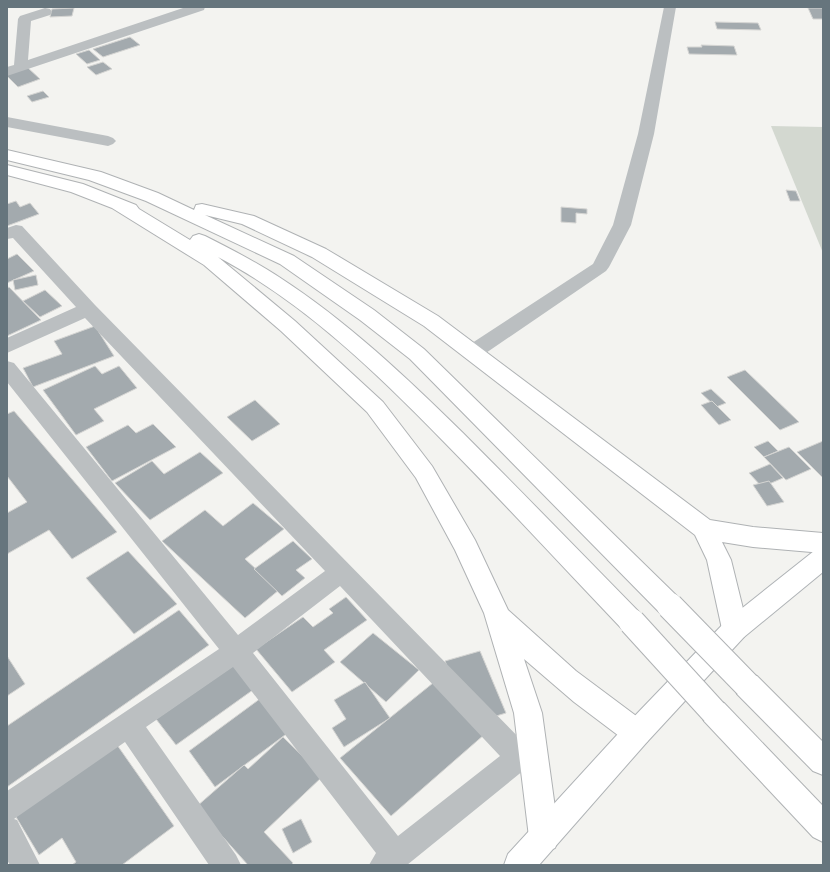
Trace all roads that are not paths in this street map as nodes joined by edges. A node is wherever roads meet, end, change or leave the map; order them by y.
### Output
1 (198, 7) edge
2 (670, 7) edge
3 (45, 12) dead end
4 (20, 66) junction
5 (7, 72) edge
6 (7, 122) edge
7 (108, 141) dead end
8 (7, 156) edge
9 (7, 170) edge
10 (152, 197) junction
11 (116, 203) junction
12 (7, 234) edge
13 (88, 308) junction
14 (7, 346) edge
15 (473, 352) junction
16 (7, 368) edge
17 (704, 529) junction
18 (823, 544) edge
19 (823, 558) edge
20 (341, 572) junction
21 (497, 613) junction
22 (735, 629) junction
23 (236, 651) junction
24 (128, 724) junction
25 (637, 733) junction
26 (823, 761) edge
27 (7, 808) edge
28 (823, 826) edge
29 (7, 830) edge
30 (544, 837) junction
31 (389, 860) edge
32 (25, 865) edge
33 (226, 865) edge
34 (519, 865) edge

1 - 4 street
2 - 15 street
3 - 4 street
4 - 5 street
6 - 7 street
8 - 10 main road
9 - 11 main road
10 - 15 main road
10 - 26 main road, bridge
11 - 21 main road
11 - 28 main road, bridge
12 - 13 street
13 - 14 street
13 - 20 street
15 - 17 main road
16 - 23 street
17 - 18 main road
17 - 22 main road
19 - 22 main road
20 - 23 street
20 - 31 street
21 - 25 main road
21 - 30 main road
22 - 25 main road
23 - 24 street
23 - 31 street
24 - 27 street
24 - 33 street
25 - 30 main road
29 - 32 street
30 - 34 main road

